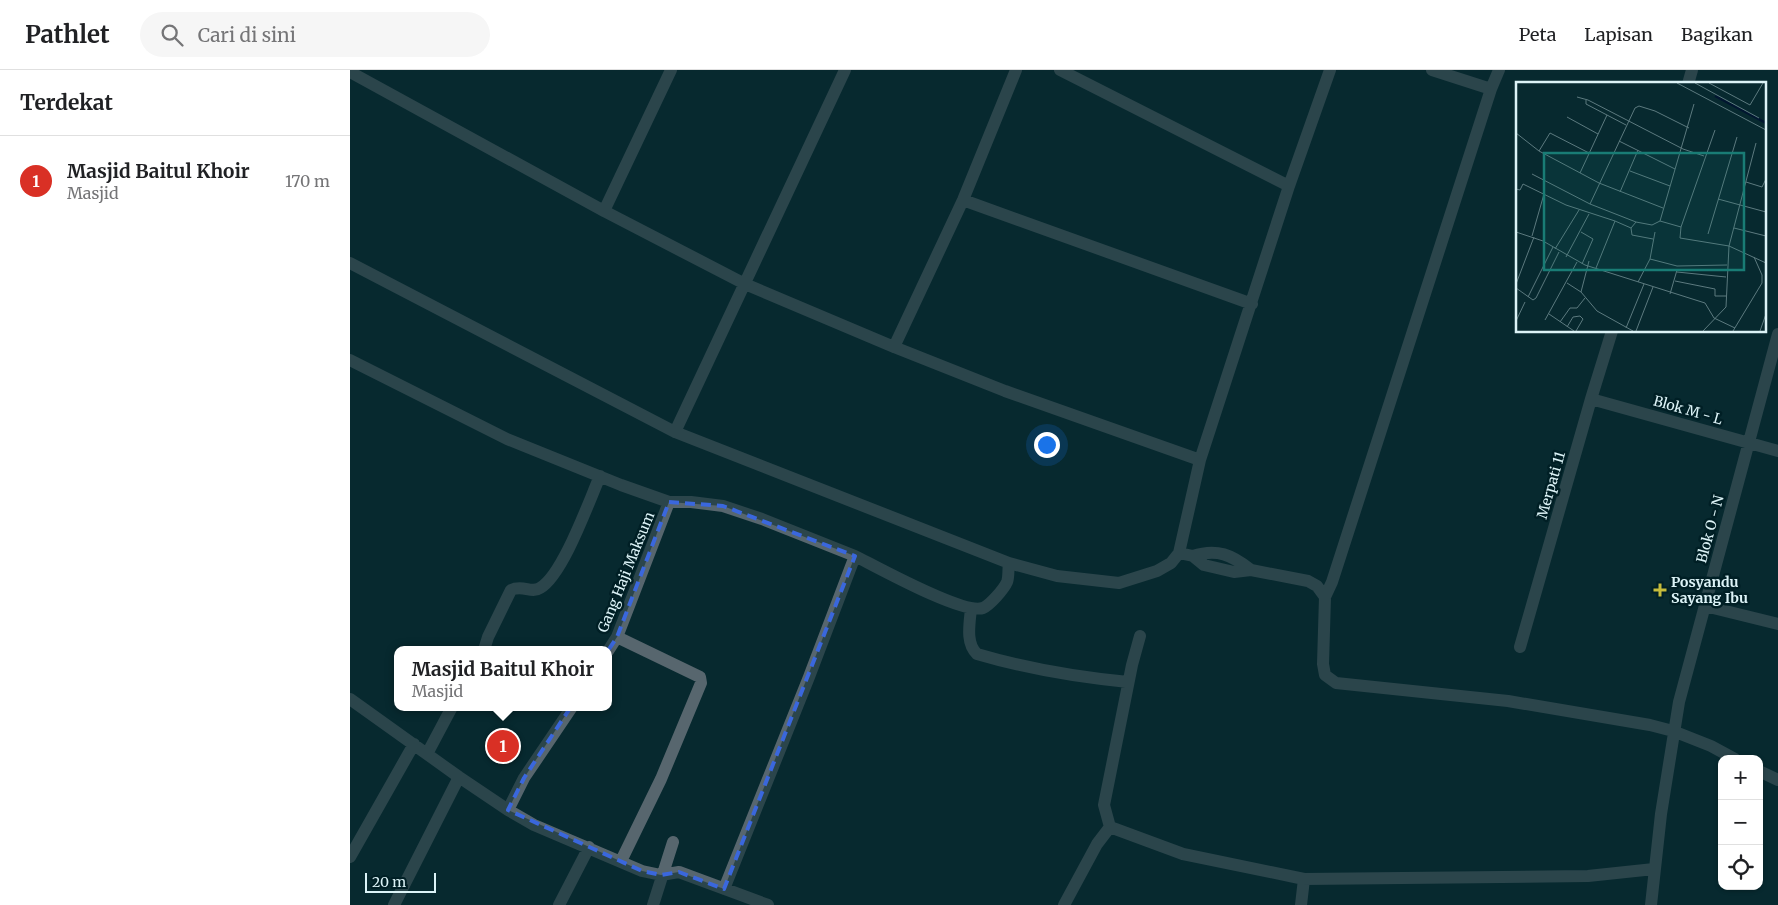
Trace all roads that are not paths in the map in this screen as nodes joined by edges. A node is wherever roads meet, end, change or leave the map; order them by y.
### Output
1 (671, 70) edge
2 (845, 70) edge
3 (1016, 70) edge
4 (1060, 70) edge
5 (1330, 70) edge
6 (1432, 70) edge
7 (1499, 70) edge
8 (350, 72) edge
9 (1491, 89) junction
10 (1288, 186) junction
11 (963, 200) junction
12 (604, 211) junction
13 (350, 264) edge
14 (745, 284) junction
15 (1252, 304) junction
16 (1612, 332) edge
17 (1778, 334) edge
18 (894, 348) junction
19 (350, 360) edge
20 (1591, 399) junction
21 (675, 432) junction
22 (1749, 443) junction
23 (1778, 451) edge
24 (1200, 460) junction
25 (600, 476) junction
26 (669, 502) junction
27 (1179, 553) junction
28 (855, 556) junction
29 (1009, 563) junction
30 (1325, 597) junction
31 (1705, 606) junction
32 (971, 608) junction
33 (1778, 624) edge
34 (1140, 636) dead end
35 (617, 637) junction
36 (485, 646) edge
37 (611, 646) edge
38 (1520, 647) dead end
39 (1128, 682) junction
40 (350, 699) edge
41 (450, 711) edge
42 (569, 711) edge
43 (1673, 732) junction
44 (414, 744) junction
45 (427, 754) junction
46 (1728, 755) edge
47 (1763, 773) edge
48 (459, 777) junction
49 (1778, 780) edge
50 (508, 810) junction
51 (1110, 827) junction
52 (673, 842) dead end
53 (589, 847) junction
54 (350, 857) edge
55 (621, 861) junction
56 (1654, 869) junction
57 (662, 875) junction
58 (1304, 879) junction
59 (724, 889) junction
60 (394, 905) edge
61 (559, 905) edge
62 (653, 905) edge
63 (768, 905) edge
64 (1064, 905) edge
65 (1301, 905) edge
66 (1651, 905) edge

1 - 12 street
2 - 14 street
3 - 11 street
4 - 10 street
5 - 10 street
6 - 9 street
7 - 9 street
8 - 12 street
9 - 30 street
10 - 15 street
11 - 15 street
11 - 18 street
12 - 14 street
13 - 21 street
14 - 18 street
14 - 21 street
15 - 24 street
16 - 20 street, Merpati 11
17 - 22 street, Blok O - N
18 - 24 street
19 - 25 street
20 - 22 street, Blok M - L
20 - 38 street, Merpati 11
21 - 29 street
22 - 23 street, Blok M - L
22 - 31 street, Blok O - N
24 - 27 street
25 - 26 street
25 - 36 street
26 - 28 street
26 - 35 street, Gang Haji Maksum
27 - 29 street
27 - 30 street
28 - 32 street
28 - 59 street
29 - 32 street
30 - 43 street
31 - 33 street
31 - 43 street, Blok O - N
32 - 39 street
34 - 39 street
35 - 37 street, Gang Haji Maksum
35 - 55 street
39 - 51 street
40 - 44 street
41 - 45 street
42 - 50 street
43 - 46 street
43 - 56 street, Blok O - N
44 - 45 street
44 - 54 street
45 - 48 street
47 - 49 street
48 - 50 street
48 - 60 street
50 - 53 street
51 - 58 street
51 - 64 street
52 - 57 street
53 - 55 street
53 - 61 street
55 - 57 street
56 - 58 street
56 - 66 street, Blok O - N
57 - 59 street
57 - 62 street
58 - 65 street
59 - 63 street

